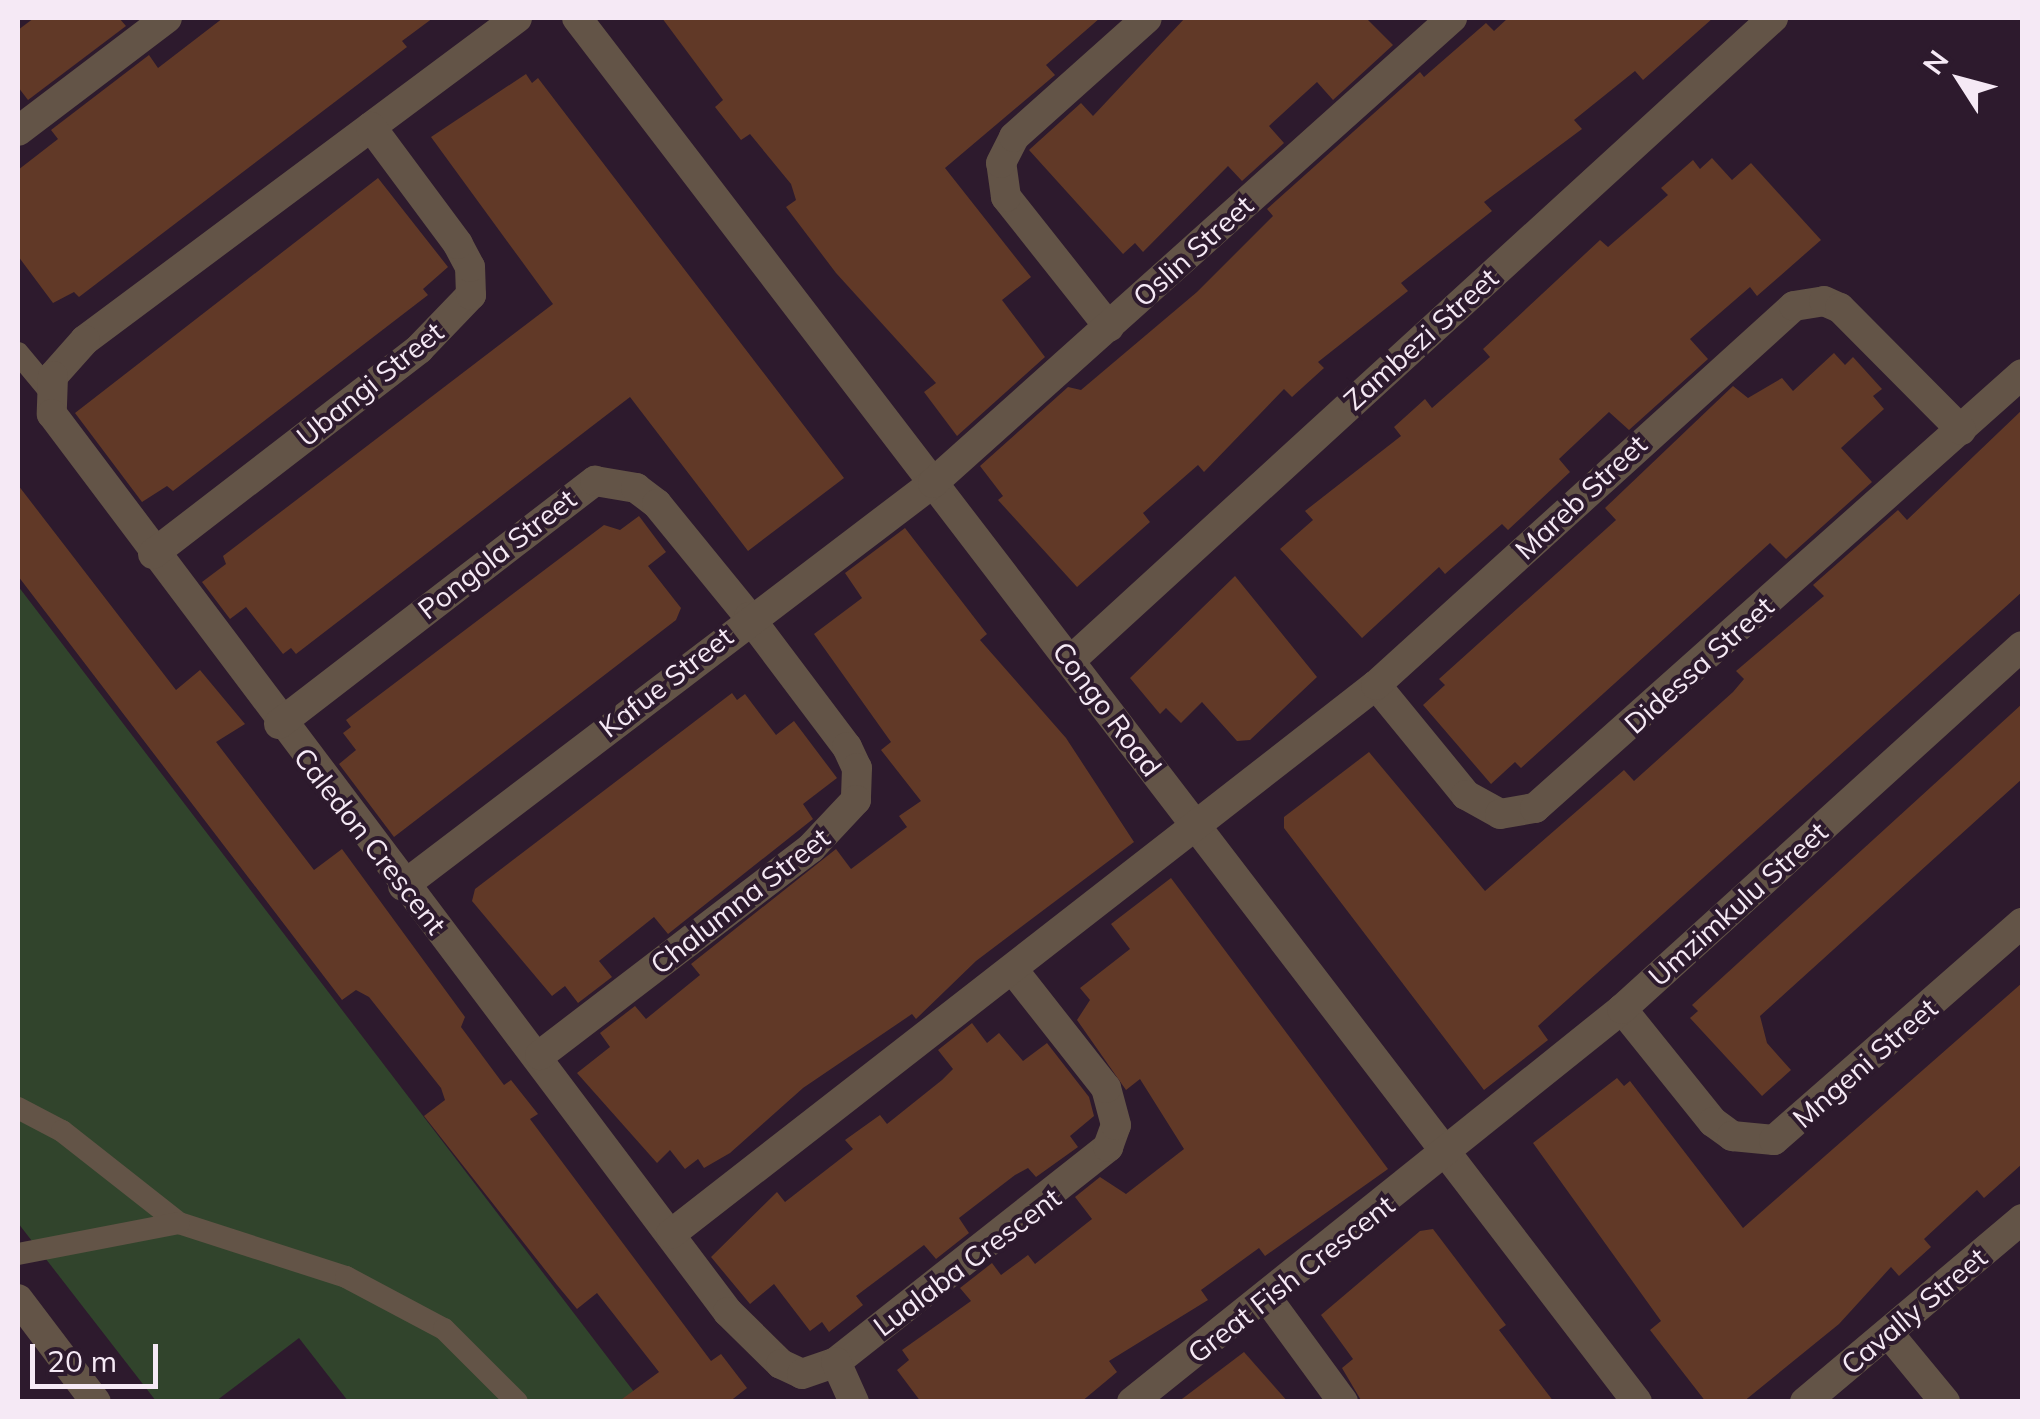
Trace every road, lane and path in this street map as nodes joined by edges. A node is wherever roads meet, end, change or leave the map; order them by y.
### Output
1 (167, 18) edge
2 (517, 18) edge
3 (577, 18) edge
4 (1146, 18) edge
5 (1452, 18) edge
6 (1773, 18) edge
7 (372, 127) junction
8 (18, 131) edge
9 (1110, 327) junction
10 (18, 353) edge
11 (2022, 374) edge
12 (48, 389) junction
13 (1961, 430) junction
14 (933, 483) junction
15 (153, 554) junction
16 (749, 617) junction
17 (2022, 646) edge
18 (1070, 660) junction
19 (1376, 685) junction
20 (279, 724) junction
21 (1197, 827) junction
22 (403, 886) junction
23 (2022, 923) edge
24 (1013, 970) junction
25 (1622, 1009) junction
26 (540, 1055) junction
27 (18, 1108) edge
28 (1448, 1156) junction
29 (2022, 1220) edge
30 (180, 1223) junction
31 (671, 1234) junction
32 (18, 1254) edge
33 (1268, 1298) junction
34 (18, 1299) edge
35 (1889, 1334) junction
36 (836, 1362) junction
37 (96, 1402) edge
38 (517, 1402) edge
39 (854, 1402) edge
40 (1132, 1402) edge
41 (1343, 1402) edge
42 (1638, 1402) edge
43 (1805, 1402) edge
44 (1944, 1402) edge

1 - 8 street
2 - 7 street
3 - 14 street, Congo Road
4 - 9 street
5 - 9 street, Oslin Street
6 - 18 street, Zambezi Street
7 - 12 street
7 - 15 street, Ubangi Street
9 - 14 street, Oslin Street
10 - 12 lane
11 - 13 street, Didessa Street
12 - 15 street, Caledon Crescent
13 - 19 street, Mareb Street
13 - 19 street, Didessa Street
14 - 16 street, Kafue Street
14 - 18 street, Congo Road
15 - 20 street, Caledon Crescent
16 - 20 street, Pongola Street
16 - 22 street, Kafue Street
16 - 26 street, Chalumna Street
17 - 25 street, Umzimkulu Street
18 - 21 street, Congo Road
19 - 21 street, Mareb Street
20 - 22 street, Caledon Crescent
21 - 24 street
21 - 28 street, Congo Road
22 - 26 street, Caledon Crescent
23 - 25 street, Mngeni Street
24 - 31 street
24 - 36 street, Lualaba Crescent
25 - 28 street, Umzimkulu Street
26 - 31 street, Caledon Crescent
27 - 30 lane
28 - 33 street, Great Fish Crescent
28 - 42 street, Congo Road
29 - 35 street, Cavally Street
30 - 32 lane
30 - 38 lane
31 - 36 street
33 - 40 street, Great Fish Crescent
33 - 41 street
34 - 37 street
35 - 43 street, Cavally Street
35 - 44 street
36 - 39 street

